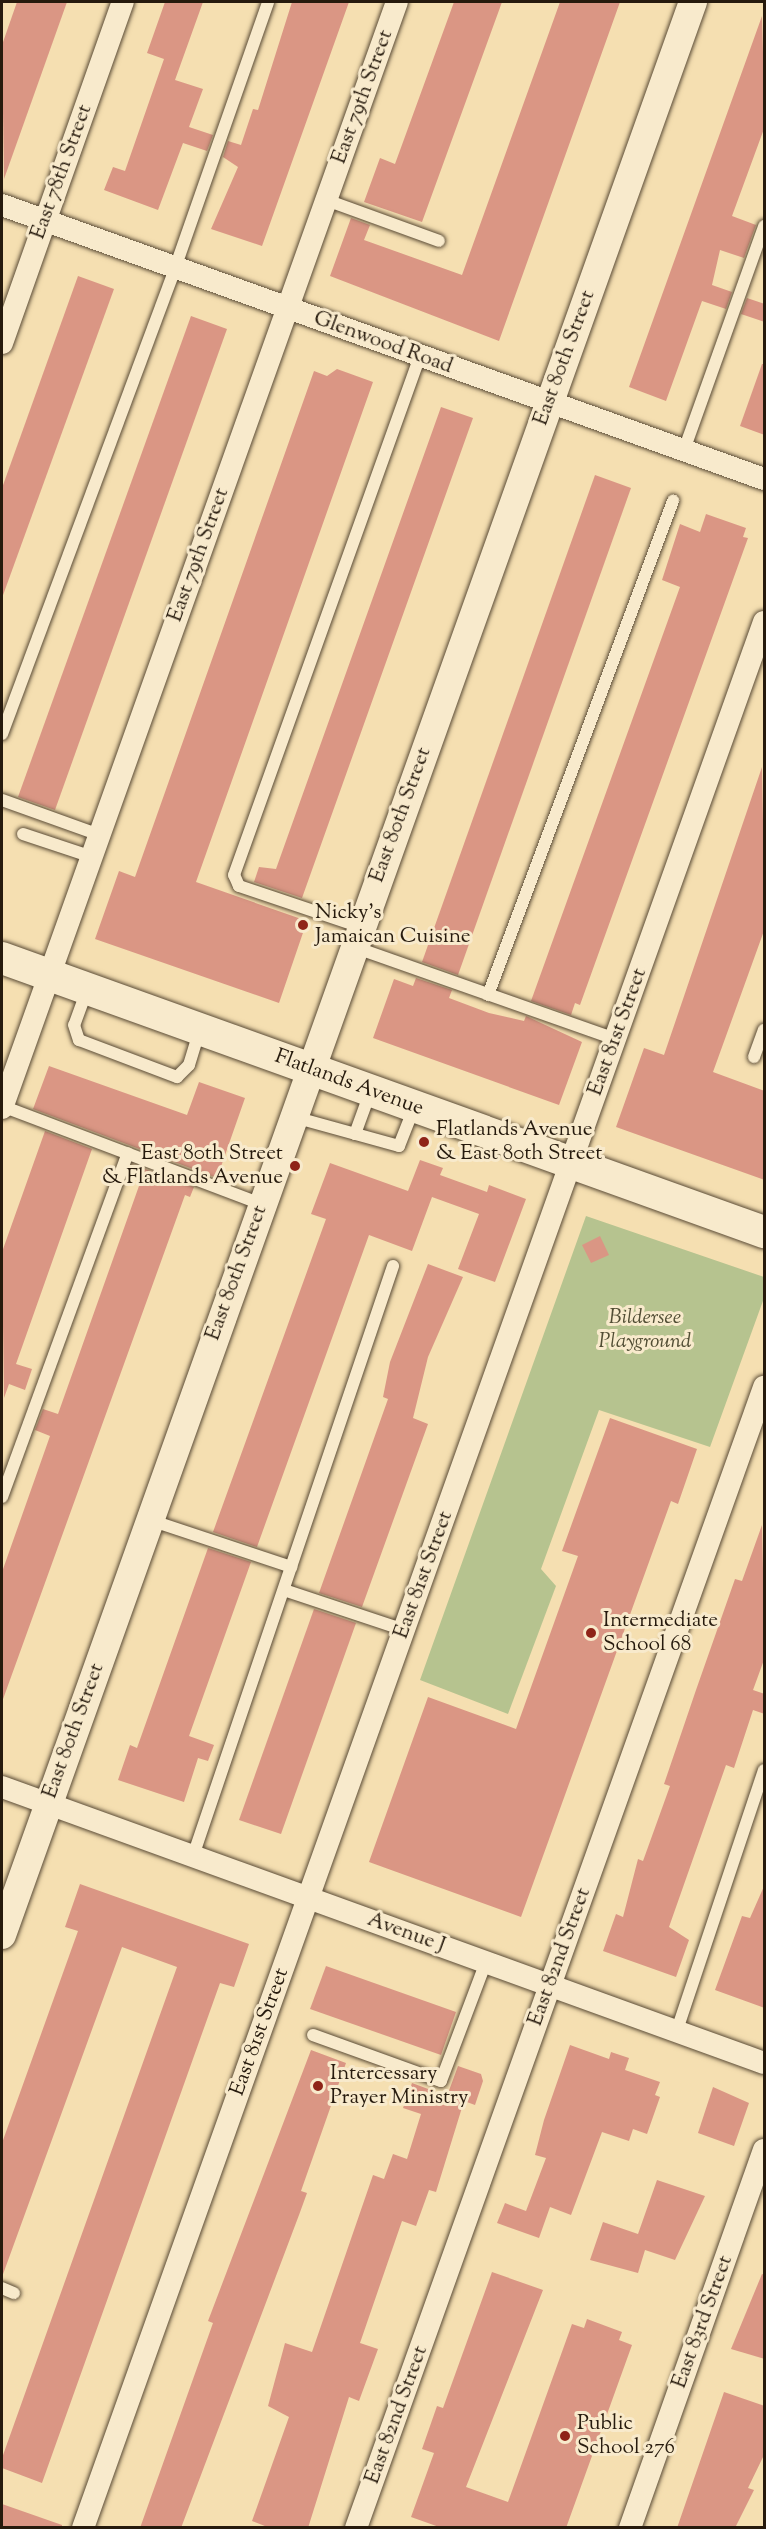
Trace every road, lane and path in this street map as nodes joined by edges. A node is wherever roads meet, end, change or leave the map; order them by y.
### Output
1 (123, 2) edge
2 (268, 2) edge
3 (397, 2) edge
4 (693, 2) edge
5 (326, 201) junction
6 (2, 206) edge
7 (45, 222) junction
8 (765, 226) edge
9 (439, 241) dead end
10 (175, 268) junction
11 (287, 309) junction
12 (2, 343) edge
13 (420, 356) junction
14 (549, 402) junction
15 (684, 450) junction
16 (765, 479) edge
17 (673, 501) dead end
18 (765, 622) edge
19 (2, 734) edge
20 (2, 800) edge
21 (23, 834) dead end
22 (99, 835) junction
23 (92, 856) junction
24 (357, 937) junction
25 (2, 958) edge
26 (49, 975) junction
27 (88, 989) junction
28 (488, 995) junction
29 (200, 1029) junction
30 (765, 1030) edge
31 (615, 1039) junction
32 (754, 1057) dead end
33 (310, 1069) junction
34 (370, 1090) junction
35 (415, 1106) junction
36 (2, 1107) edge
37 (292, 1117) junction
38 (355, 1134) junction
39 (128, 1154) junction
40 (571, 1162) junction
41 (261, 1204) junction
42 (765, 1232) edge
43 (393, 1266) dead end
44 (765, 1386) edge
45 (2, 1497) edge
46 (149, 1520) junction
47 (291, 1567) junction
48 (284, 1590) junction
49 (404, 1629) junction
50 (765, 1770) edge
51 (2, 1786) edge
52 (47, 1805) junction
53 (193, 1856) junction
54 (308, 1898) junction
55 (2, 1935) edge
56 (486, 1962) junction
57 (550, 1985) junction
58 (676, 2030) junction
59 (313, 2035) dead end
60 (765, 2062) edge
61 (765, 2150) edge
62 (2, 2288) edge
63 (14, 2293) dead end
64 (83, 2528) edge
65 (356, 2528) edge
66 (630, 2528) edge

1 - 7 street, East 78th Street
2 - 10 lane
3 - 5 street, East 79th Street
4 - 14 street, East 80th Street
5 - 9 lane
5 - 11 street, East 79th Street
6 - 7 street, Glenwood Road
7 - 10 street, Glenwood Road
7 - 12 street, East 78th Street
8 - 15 lane
10 - 11 street, Glenwood Road
10 - 19 lane
11 - 13 street, Glenwood Road
11 - 22 street, East 79th Street
13 - 14 street, Glenwood Road
13 - 24 lane
14 - 15 street, Glenwood Road
14 - 24 street, East 80th Street
15 - 16 street, Glenwood Road
17 - 28 lane
18 - 31 street, East 81st Street
20 - 22 lane
21 - 23 lane
22 - 23 street, East 79th Street
23 - 26 street, East 79th Street
24 - 28 lane
24 - 33 street, East 80th Street
25 - 26 main road, Flatlands Avenue
26 - 27 main road, Flatlands Avenue
26 - 36 street, East 79th Street
27 - 29 main road, Flatlands Avenue
27 - 29 lane
28 - 31 lane
29 - 33 main road, Flatlands Avenue
30 - 32 lane
31 - 40 street, East 81st Street
33 - 34 main road, Flatlands Avenue
33 - 37 street, East 80th Street
34 - 35 main road, Flatlands Avenue
34 - 38 lane
35 - 38 lane
35 - 40 main road, Flatlands Avenue
36 - 39 lane
37 - 38 lane
37 - 41 street, East 80th Street
39 - 41 lane
39 - 45 lane
40 - 42 main road, Flatlands Avenue
40 - 49 street, East 81st Street
41 - 46 street, East 80th Street
43 - 47 lane
44 - 57 street, East 82nd Street
46 - 47 lane
46 - 52 street, East 80th Street
47 - 48 lane
48 - 49 lane
48 - 53 lane
49 - 54 street, East 81st Street
50 - 58 lane
51 - 52 street, Avenue J
52 - 53 street, Avenue J
52 - 55 street, East 80th Street
53 - 54 street, Avenue J
54 - 56 street, Avenue J
54 - 64 street, East 81st Street
56 - 57 street, Avenue J
56 - 59 lane
57 - 58 street, Avenue J
57 - 65 street, East 82nd Street
58 - 60 street, Avenue J
61 - 66 street, East 83rd Street
62 - 63 lane

